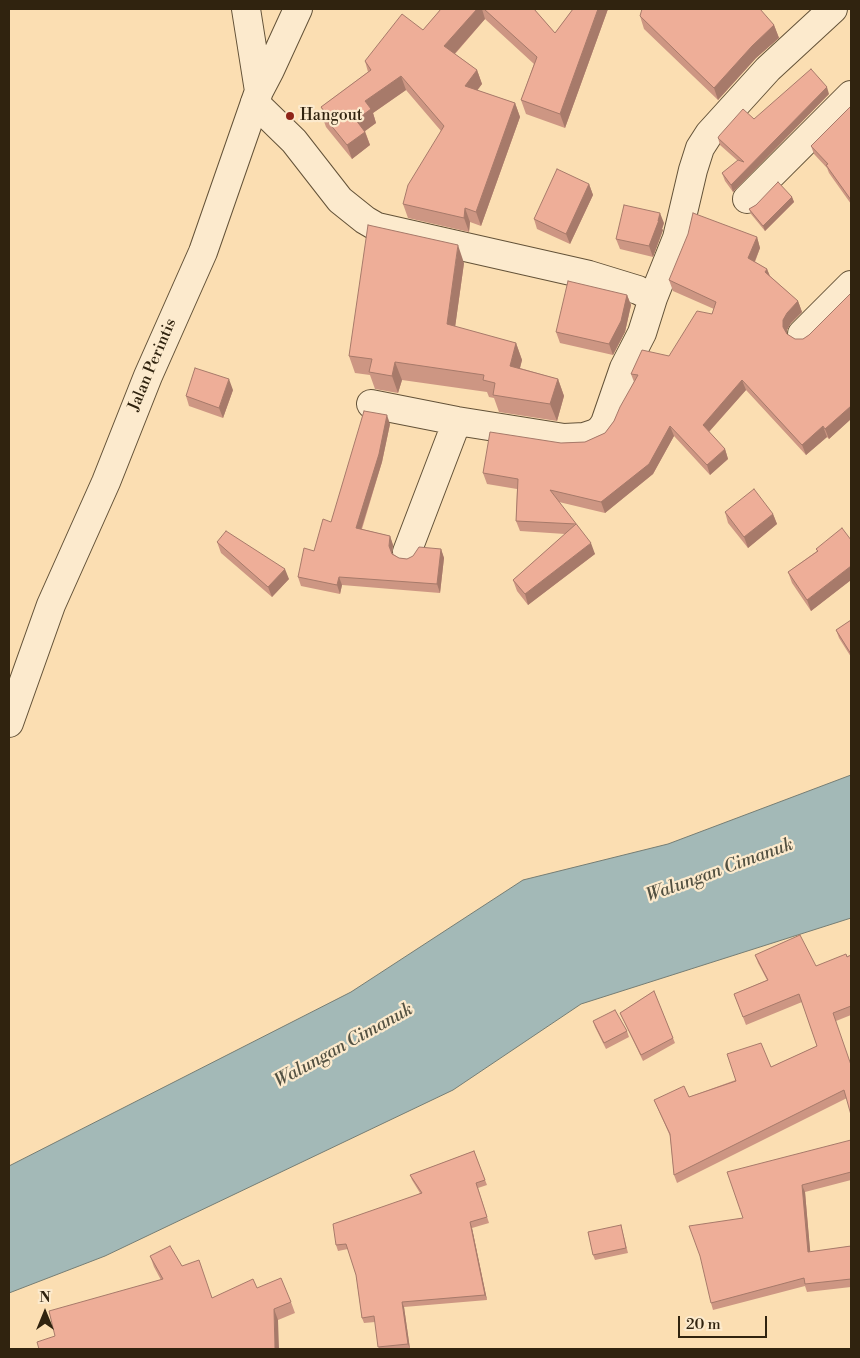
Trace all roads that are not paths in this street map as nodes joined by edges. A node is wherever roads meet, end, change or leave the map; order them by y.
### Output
1 (246, 9) edge
2 (298, 9) edge
3 (833, 9) edge
4 (851, 95) edge
5 (257, 97) junction
6 (747, 199) dead end
7 (851, 285) edge
8 (653, 298) junction
9 (802, 334) dead end
10 (371, 404) dead end
11 (457, 421) junction
12 (408, 552) dead end
13 (9, 722) edge

1 - 5 street
2 - 5 street, Jalan Perintis
3 - 8 street
4 - 6 street
5 - 8 street
5 - 13 street, Jalan Perintis
7 - 9 street
8 - 11 street
10 - 11 street
11 - 12 street

